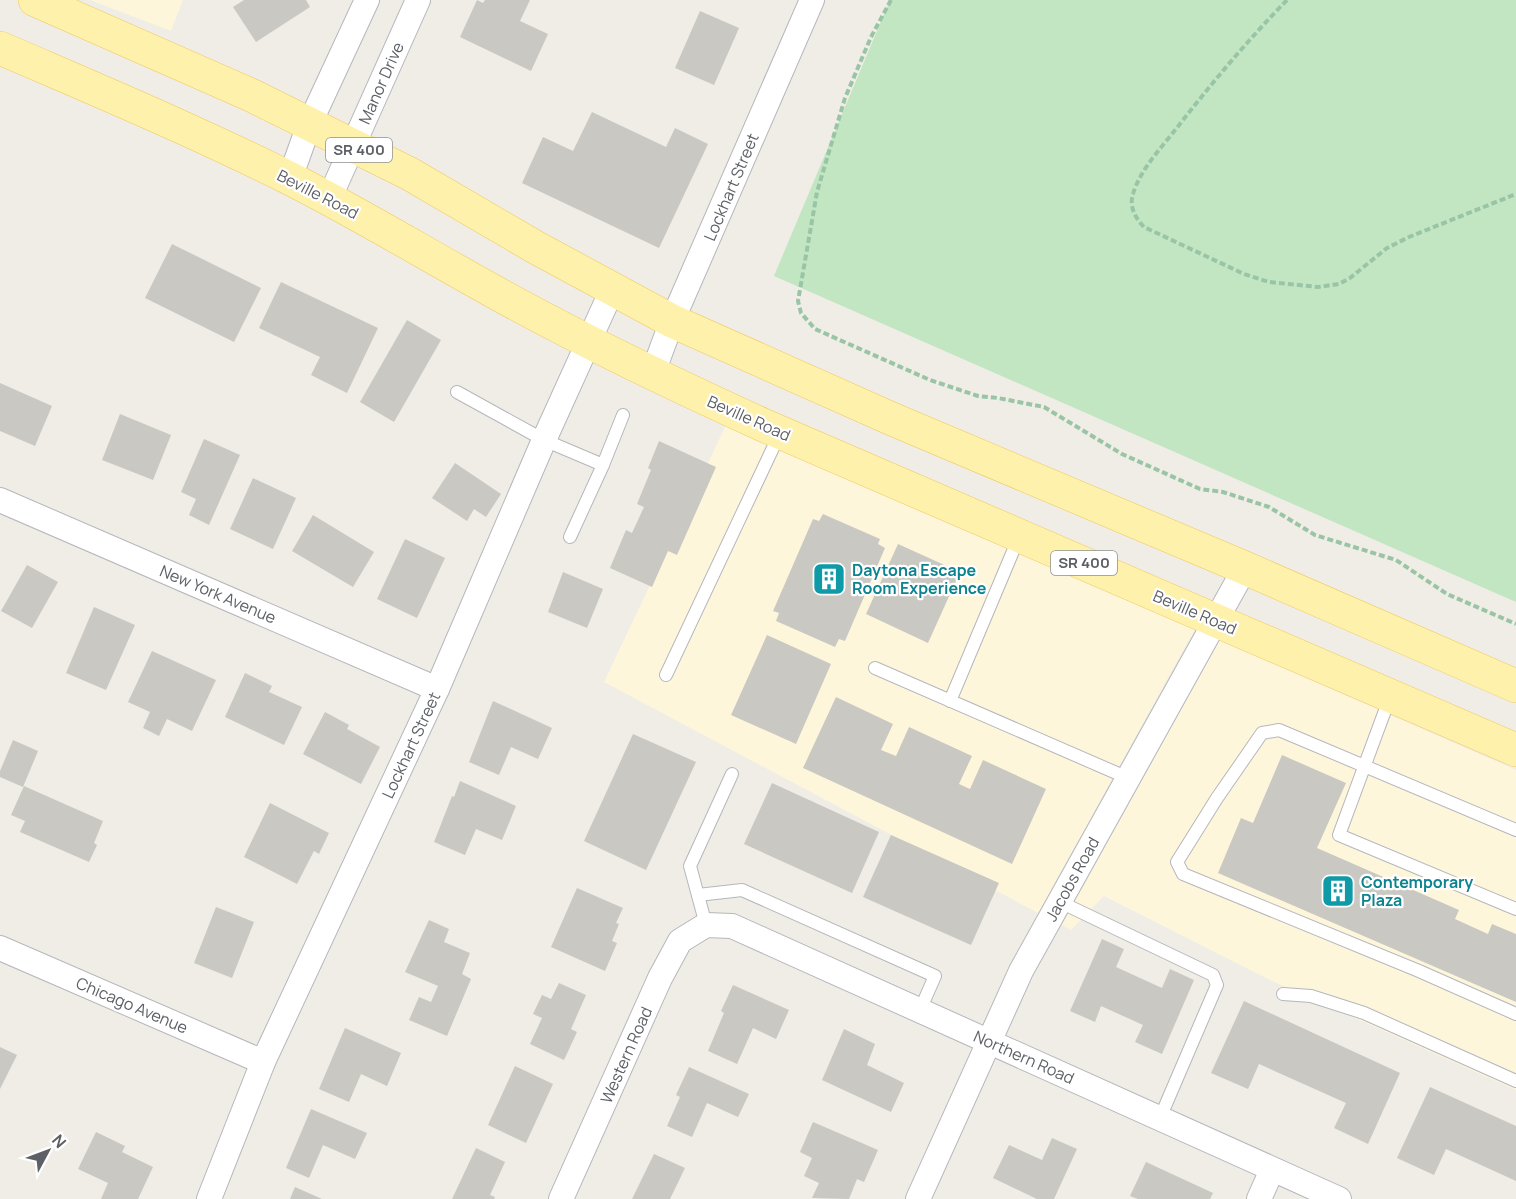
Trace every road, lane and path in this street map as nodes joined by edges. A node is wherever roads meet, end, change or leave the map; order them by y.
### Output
1 (35, 0) edge
2 (367, 0) edge
3 (418, 0) edge
4 (812, 0) edge
5 (891, 0) edge
6 (1287, 0) edge
7 (0, 48) edge
8 (309, 125) junction
9 (353, 147) junction
10 (290, 178) junction
11 (1516, 194) edge
12 (329, 199) junction
13 (612, 290) junction
14 (672, 321) junction
15 (589, 343) junction
16 (652, 375) junction
17 (456, 392) dead end
18 (623, 415) dead end
19 (780, 432) junction
20 (544, 440) junction
21 (603, 465) junction
22 (0, 500) edge
23 (1019, 536) junction
24 (570, 537) dead end
25 (1245, 568) junction
26 (1216, 621) junction
27 (1516, 624) edge
28 (875, 668) dead end
29 (666, 675) dead end
30 (1516, 686) edge
31 (437, 689) junction
32 (1391, 696) junction
33 (950, 701) junction
34 (1516, 750) edge
35 (1364, 766) junction
36 (732, 774) dead end
37 (1128, 778) junction
38 (1516, 830) edge
39 (698, 894) junction
40 (1060, 902) junction
41 (1516, 909) edge
42 (706, 925) junction
43 (0, 948) edge
44 (1283, 994) dead end
45 (920, 1010) junction
46 (1516, 1014) edge
47 (989, 1041) junction
48 (263, 1062) junction
49 (1516, 1081) edge
50 (1160, 1118) junction
51 (1272, 1170) junction
52 (209, 1199) edge
53 (561, 1199) edge
54 (918, 1199) edge
55 (1259, 1199) edge
56 (1339, 1199) edge

1 - 8 main road, SR 400
2 - 8 street
3 - 9 street, Manor Drive
4 - 14 street, Lockhart Street
5 - 27 path
6 - 11 path
7 - 10 main road, Beville Road / SR 400
8 - 9 main road, SR 400
8 - 10 street
9 - 12 street, Manor Drive
9 - 13 main road, SR 400
10 - 12 main road, Beville Road / SR 400
12 - 15 main road, Beville Road / SR 400
13 - 14 main road, SR 400
13 - 15 street, Lockhart Street
14 - 16 street, Lockhart Street
14 - 25 main road, SR 400
15 - 16 main road, Beville Road / SR 400
15 - 20 street, Lockhart Street
16 - 19 main road, Beville Road / SR 400
17 - 20 lane
18 - 21 lane
19 - 23 main road, Beville Road / SR 400
19 - 29 lane
20 - 21 lane
20 - 31 street, Lockhart Street
21 - 24 lane
22 - 31 street, New York Avenue
23 - 26 main road, Beville Road / SR 400
23 - 33 lane
25 - 26 street, Jacobs Road
25 - 30 main road, SR 400
26 - 32 main road, Beville Road / SR 400
26 - 37 street, Jacobs Road
28 - 33 lane
31 - 48 street, Lockhart Street
32 - 34 main road, Beville Road / SR 400
32 - 35 lane
33 - 37 lane
35 - 38 lane
35 - 41 lane
35 - 46 lane
36 - 39 lane
37 - 40 street, Jacobs Road
39 - 42 lane
39 - 45 lane
40 - 47 street, Jacobs Road
40 - 50 lane
42 - 45 street, Northern Road
42 - 53 street, Western Road
43 - 48 street, Chicago Avenue
44 - 49 lane
45 - 47 street, Northern Road
47 - 50 street, Northern Road
47 - 54 street, Jacobs Road
48 - 52 street, Lockhart Street
50 - 51 street, Northern Road
51 - 55 street
51 - 56 street, Northern Road

